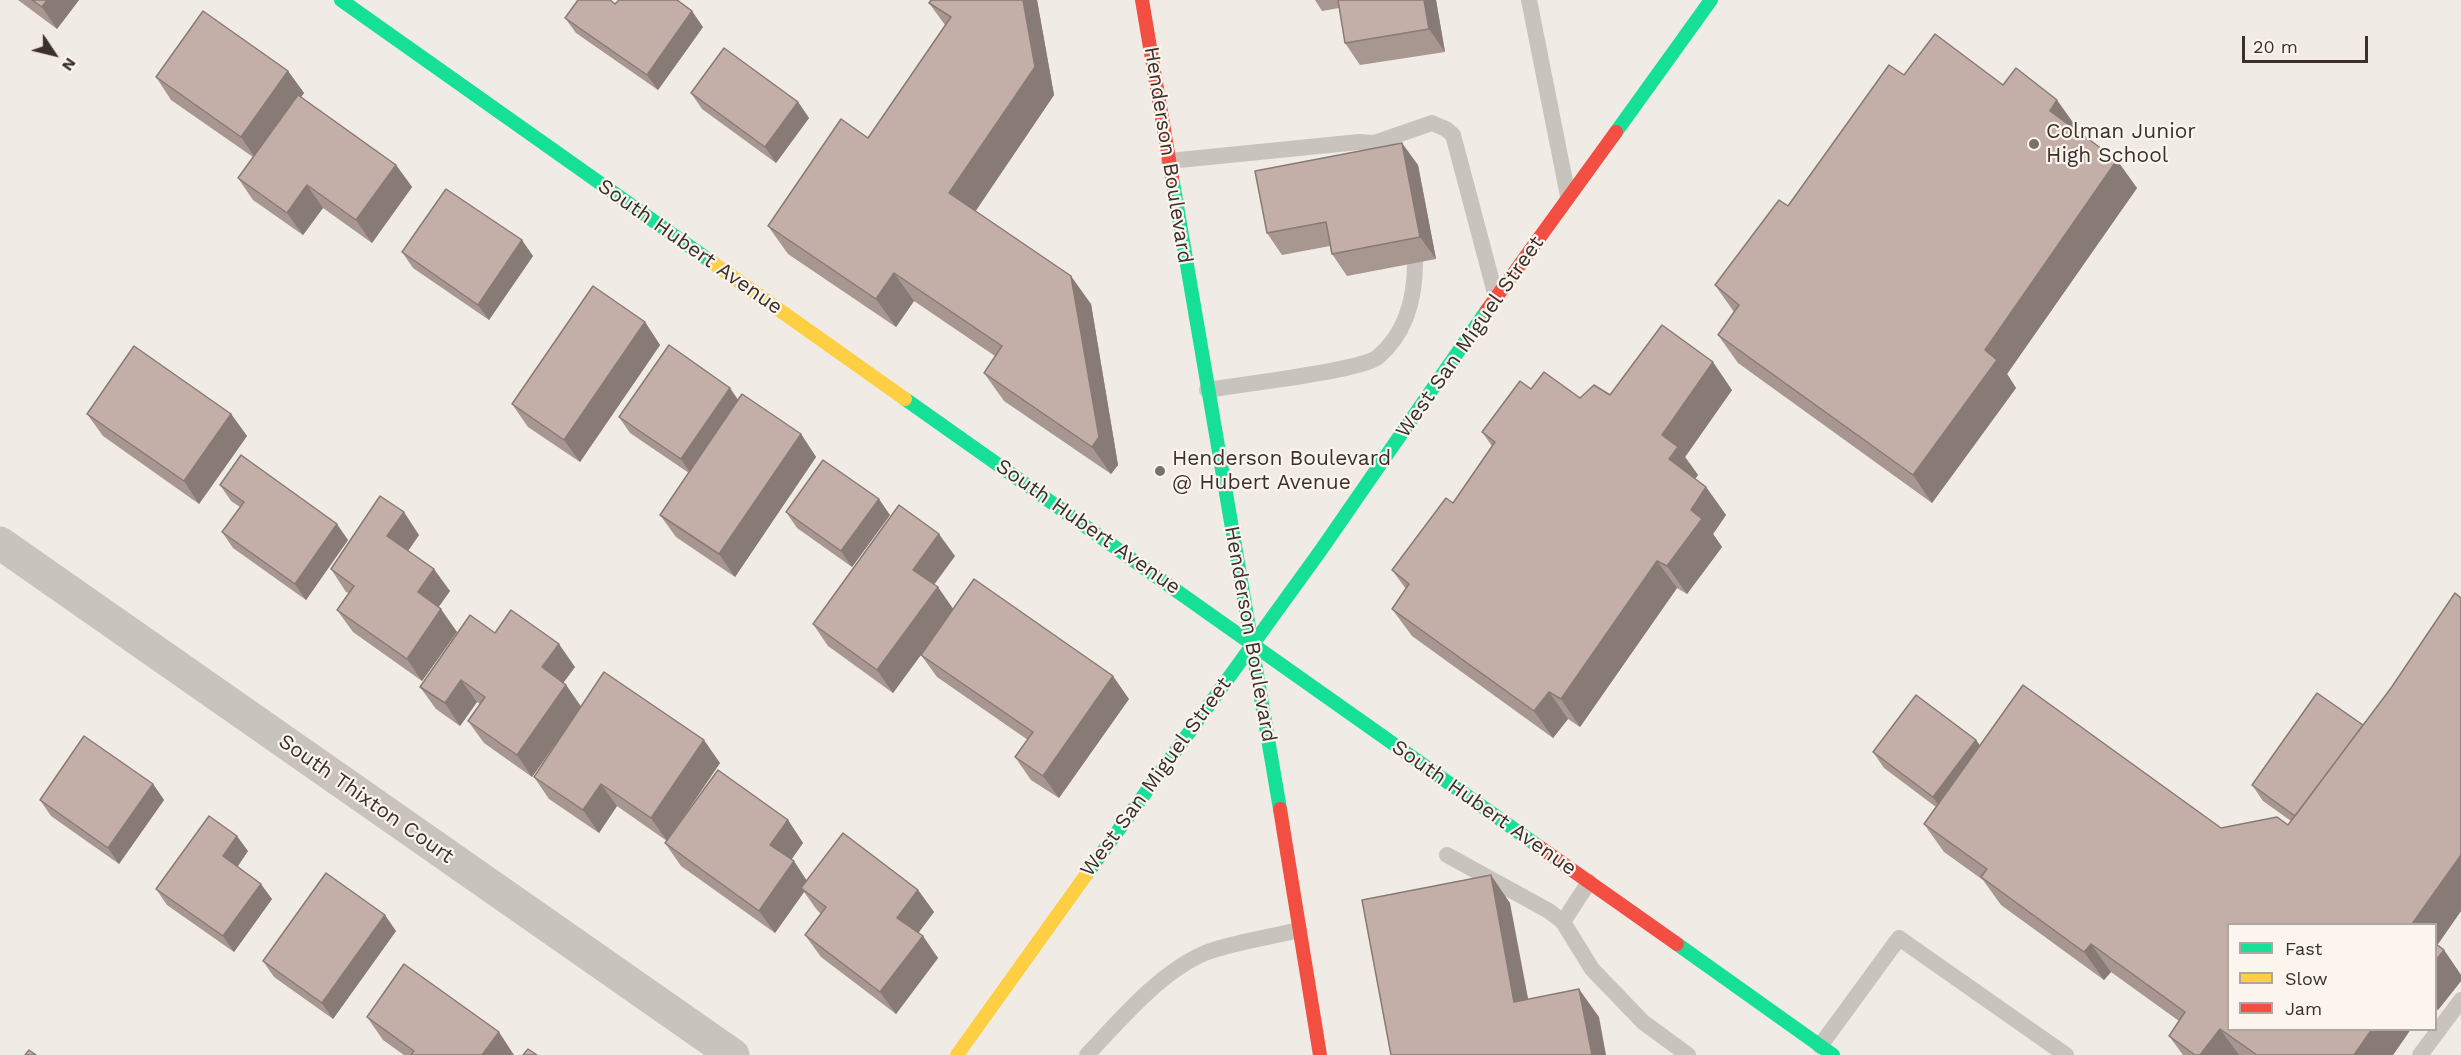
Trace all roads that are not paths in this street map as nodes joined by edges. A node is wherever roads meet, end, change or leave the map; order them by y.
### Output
1 (341, 0) edge
2 (1142, 0) edge
3 (1529, 0) edge
4 (1711, 0) edge
5 (1374, 143) junction
6 (1391, 160) edge
7 (1169, 161) junction
8 (1569, 198) junction
9 (1415, 263) edge
10 (1496, 298) junction
11 (1207, 390) junction
12 (0, 543) edge
13 (1252, 644) junction
14 (1447, 855) dead end
15 (1589, 882) junction
16 (1563, 922) junction
17 (1299, 930) junction
18 (2461, 1000) edge
19 (1669, 1047) edge
20 (1827, 1050) edge
21 (733, 1055) edge
22 (957, 1055) edge
23 (1087, 1055) edge
24 (1320, 1055) edge
25 (1688, 1055) edge
26 (2066, 1055) edge
27 (2420, 1055) edge

1 - 13 street, South Hubert Avenue
2 - 7 street, Henderson Boulevard
3 - 8 lane
4 - 8 street, West San Miguel Street
5 - 6 lane
5 - 7 lane
5 - 10 lane
7 - 11 street, Henderson Boulevard
8 - 10 street, West San Miguel Street
9 - 11 lane
10 - 13 street, West San Miguel Street
11 - 13 street, Henderson Boulevard
12 - 21 street, South Thixton Court
13 - 15 street, South Hubert Avenue
13 - 17 street, Henderson Boulevard
13 - 22 street, West San Miguel Street
14 - 16 lane
15 - 16 lane
15 - 20 street, South Hubert Avenue
16 - 19 lane
17 - 23 lane
17 - 24 street, Henderson Boulevard
18 - 27 lane
19 - 25 lane
20 - 26 lane

